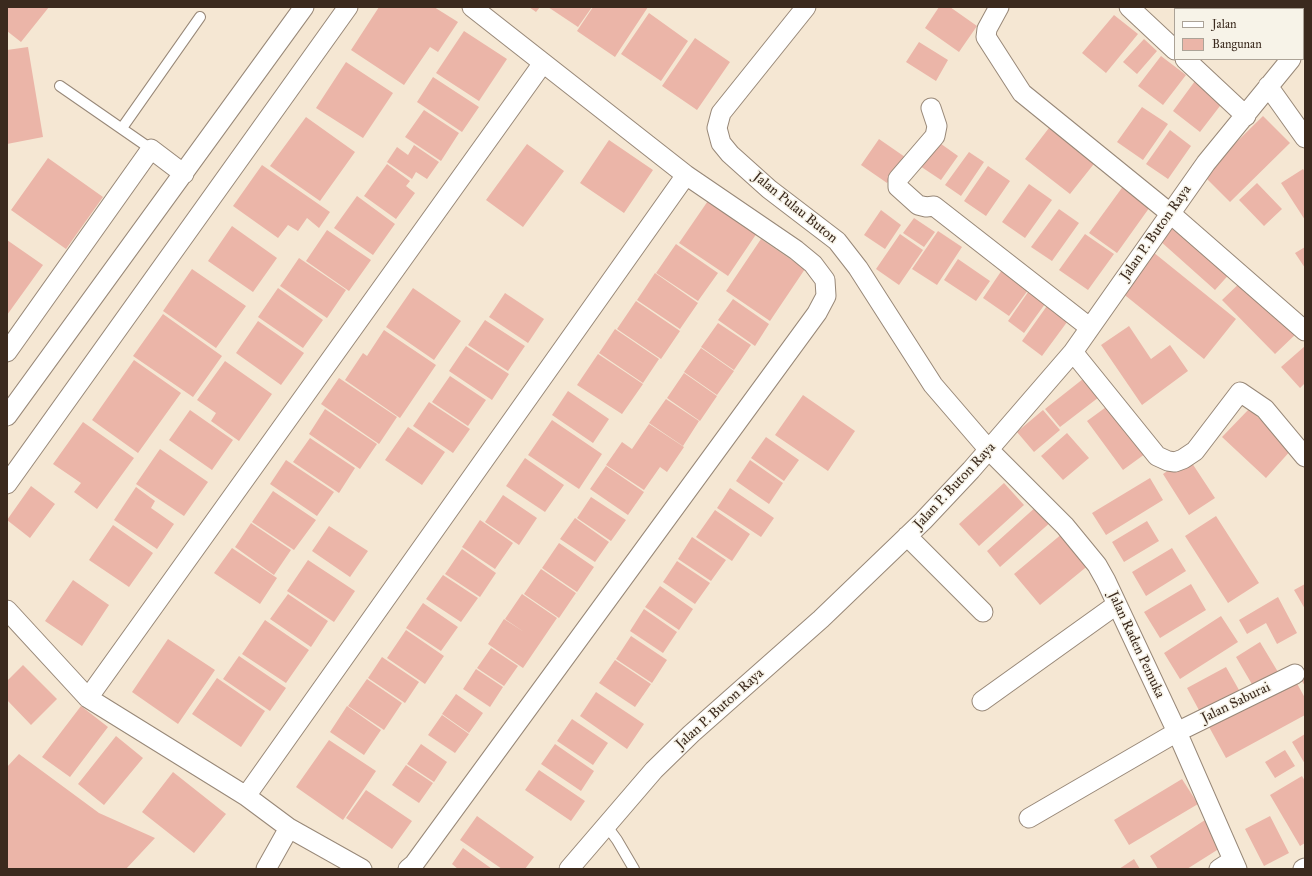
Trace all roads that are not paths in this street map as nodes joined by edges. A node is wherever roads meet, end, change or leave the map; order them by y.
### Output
1 (304, 7) edge
2 (348, 7) edge
3 (472, 7) edge
4 (806, 7) edge
5 (999, 7) edge
6 (1129, 7) edge
7 (200, 17) dead end
8 (1174, 49) edge
9 (1186, 60) edge
10 (1289, 60) edge
11 (543, 63) junction
12 (60, 86) dead end
13 (1268, 86) junction
14 (931, 108) dead end
15 (1246, 116) junction
16 (122, 128) junction
17 (1305, 136) edge
18 (151, 149) junction
19 (184, 174) junction
20 (686, 175) junction
21 (1171, 214) junction
22 (1089, 327) junction
23 (1305, 330) edge
24 (7, 352) edge
25 (1073, 352) junction
26 (7, 416) edge
27 (989, 450) junction
28 (1305, 457) edge
29 (7, 484) edge
30 (907, 536) junction
31 (1116, 605) junction
32 (7, 610) edge
33 (983, 612) dead end
34 (1295, 674) dead end
35 (88, 698) junction
36 (982, 701) dead end
37 (1177, 732) junction
38 (246, 796) junction
39 (1029, 818) dead end
40 (606, 825) junction
41 (289, 828) junction
42 (1230, 866) edge
43 (266, 869) edge
44 (362, 869) edge
45 (408, 869) edge
46 (569, 869) edge
47 (634, 869) edge

1 - 19 street
2 - 29 street
3 - 11 street
4 - 27 street, Jalan Pulau Buton
5 - 21 street
6 - 8 street
7 - 16 lane
9 - 15 street
10 - 13 street, Jalan P. Buton Raya
11 - 20 street
11 - 35 street
12 - 16 lane
13 - 15 street, Jalan P. Buton Raya
13 - 17 street
14 - 22 street
15 - 21 street, Jalan P. Buton Raya
16 - 18 lane
18 - 19 street
18 - 24 street
19 - 26 street
20 - 38 street
20 - 45 street
21 - 22 street, Jalan P. Buton Raya
21 - 23 street
22 - 25 street, Jalan P. Buton Raya
25 - 27 street, Jalan P. Buton Raya
25 - 28 street
27 - 30 street, Jalan P. Buton Raya
27 - 31 street, Jalan Raden Pemuka
30 - 33 street
30 - 40 street, Jalan P. Buton Raya
31 - 36 street
31 - 37 street, Jalan Raden Pemuka
32 - 35 street
34 - 37 street, Jalan Saburai
35 - 38 street
37 - 39 street, Jalan Saburai
37 - 42 street, Jalan Raden Pemuka
38 - 41 street
40 - 46 street, Jalan P. Buton Raya
40 - 47 lane
41 - 43 street
41 - 44 street

